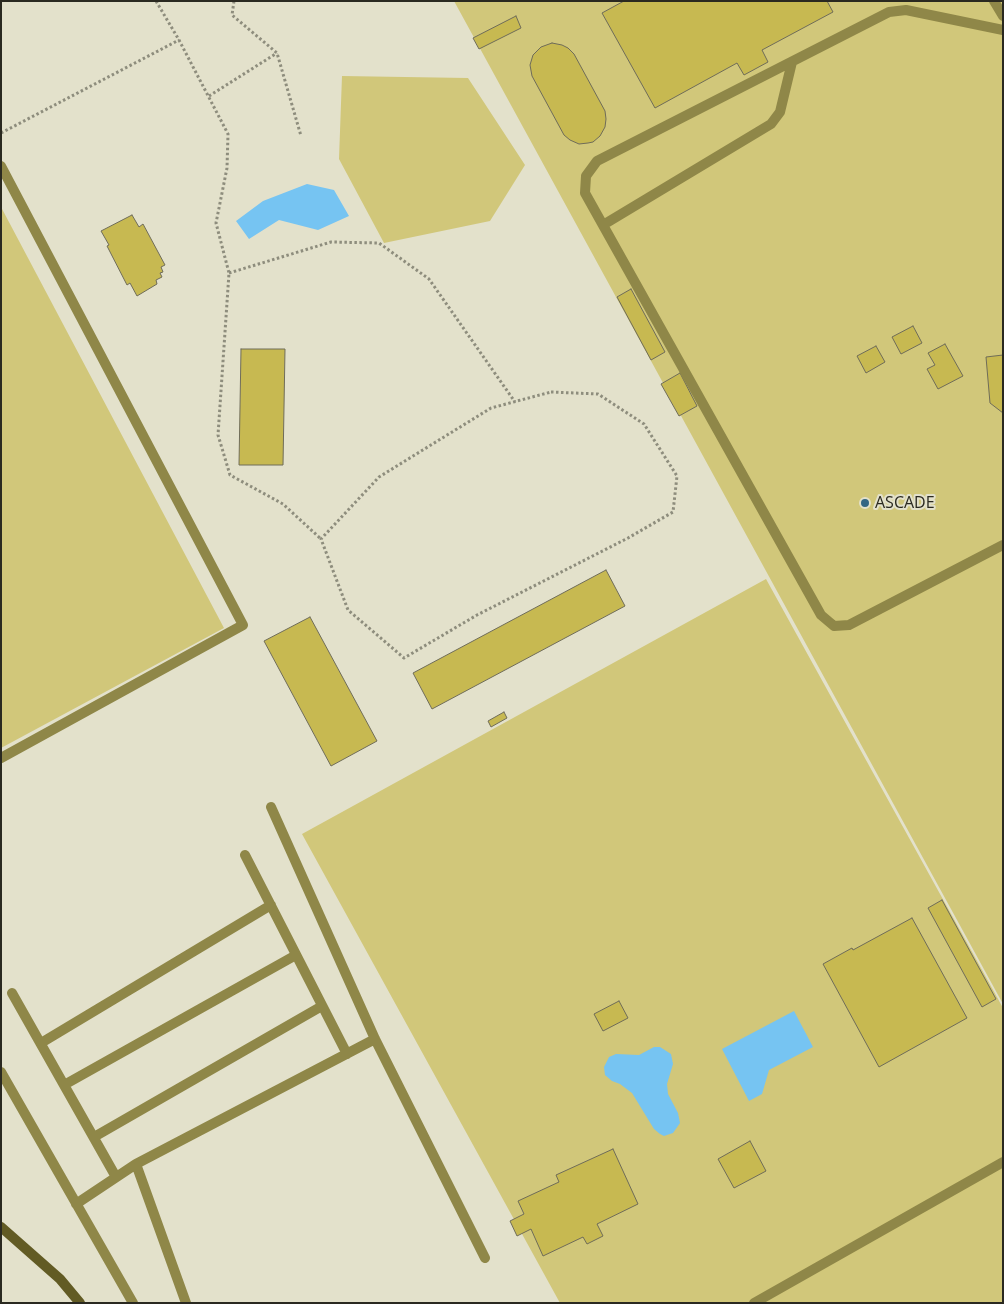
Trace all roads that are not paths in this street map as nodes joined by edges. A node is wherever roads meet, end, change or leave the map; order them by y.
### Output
1 (994, 1) edge
2 (1003, 16) edge
3 (1003, 30) edge
4 (792, 62) junction
5 (1, 166) edge
6 (603, 225) junction
7 (1003, 545) edge
8 (1, 758) edge
9 (271, 807) dead end
10 (245, 855) dead end
11 (271, 905) junction
12 (296, 955) junction
13 (12, 993) dead end
14 (322, 1006) junction
15 (375, 1039) junction
16 (40, 1043) junction
17 (347, 1054) junction
18 (1, 1072) edge
19 (64, 1085) junction
20 (94, 1137) junction
21 (1002, 1162) edge
22 (136, 1164) junction
23 (116, 1177) junction
24 (76, 1204) junction
25 (1, 1227) edge
26 (485, 1258) dead end
27 (80, 1303) edge
28 (133, 1303) edge
29 (186, 1303) edge
30 (754, 1303) edge

1 - 2 lane
3 - 4 lane
4 - 6 lane
4 - 6 lane
5 - 8 lane
6 - 7 lane
9 - 15 lane
10 - 11 lane
11 - 12 lane
11 - 16 lane
12 - 14 lane
12 - 19 lane
13 - 16 lane
14 - 17 lane
14 - 20 lane
15 - 17 lane
15 - 26 lane
16 - 19 lane
17 - 22 lane
18 - 24 lane
19 - 20 lane
20 - 23 lane
21 - 30 lane
22 - 23 lane
22 - 29 lane
23 - 24 lane
24 - 28 lane
25 - 27 street

